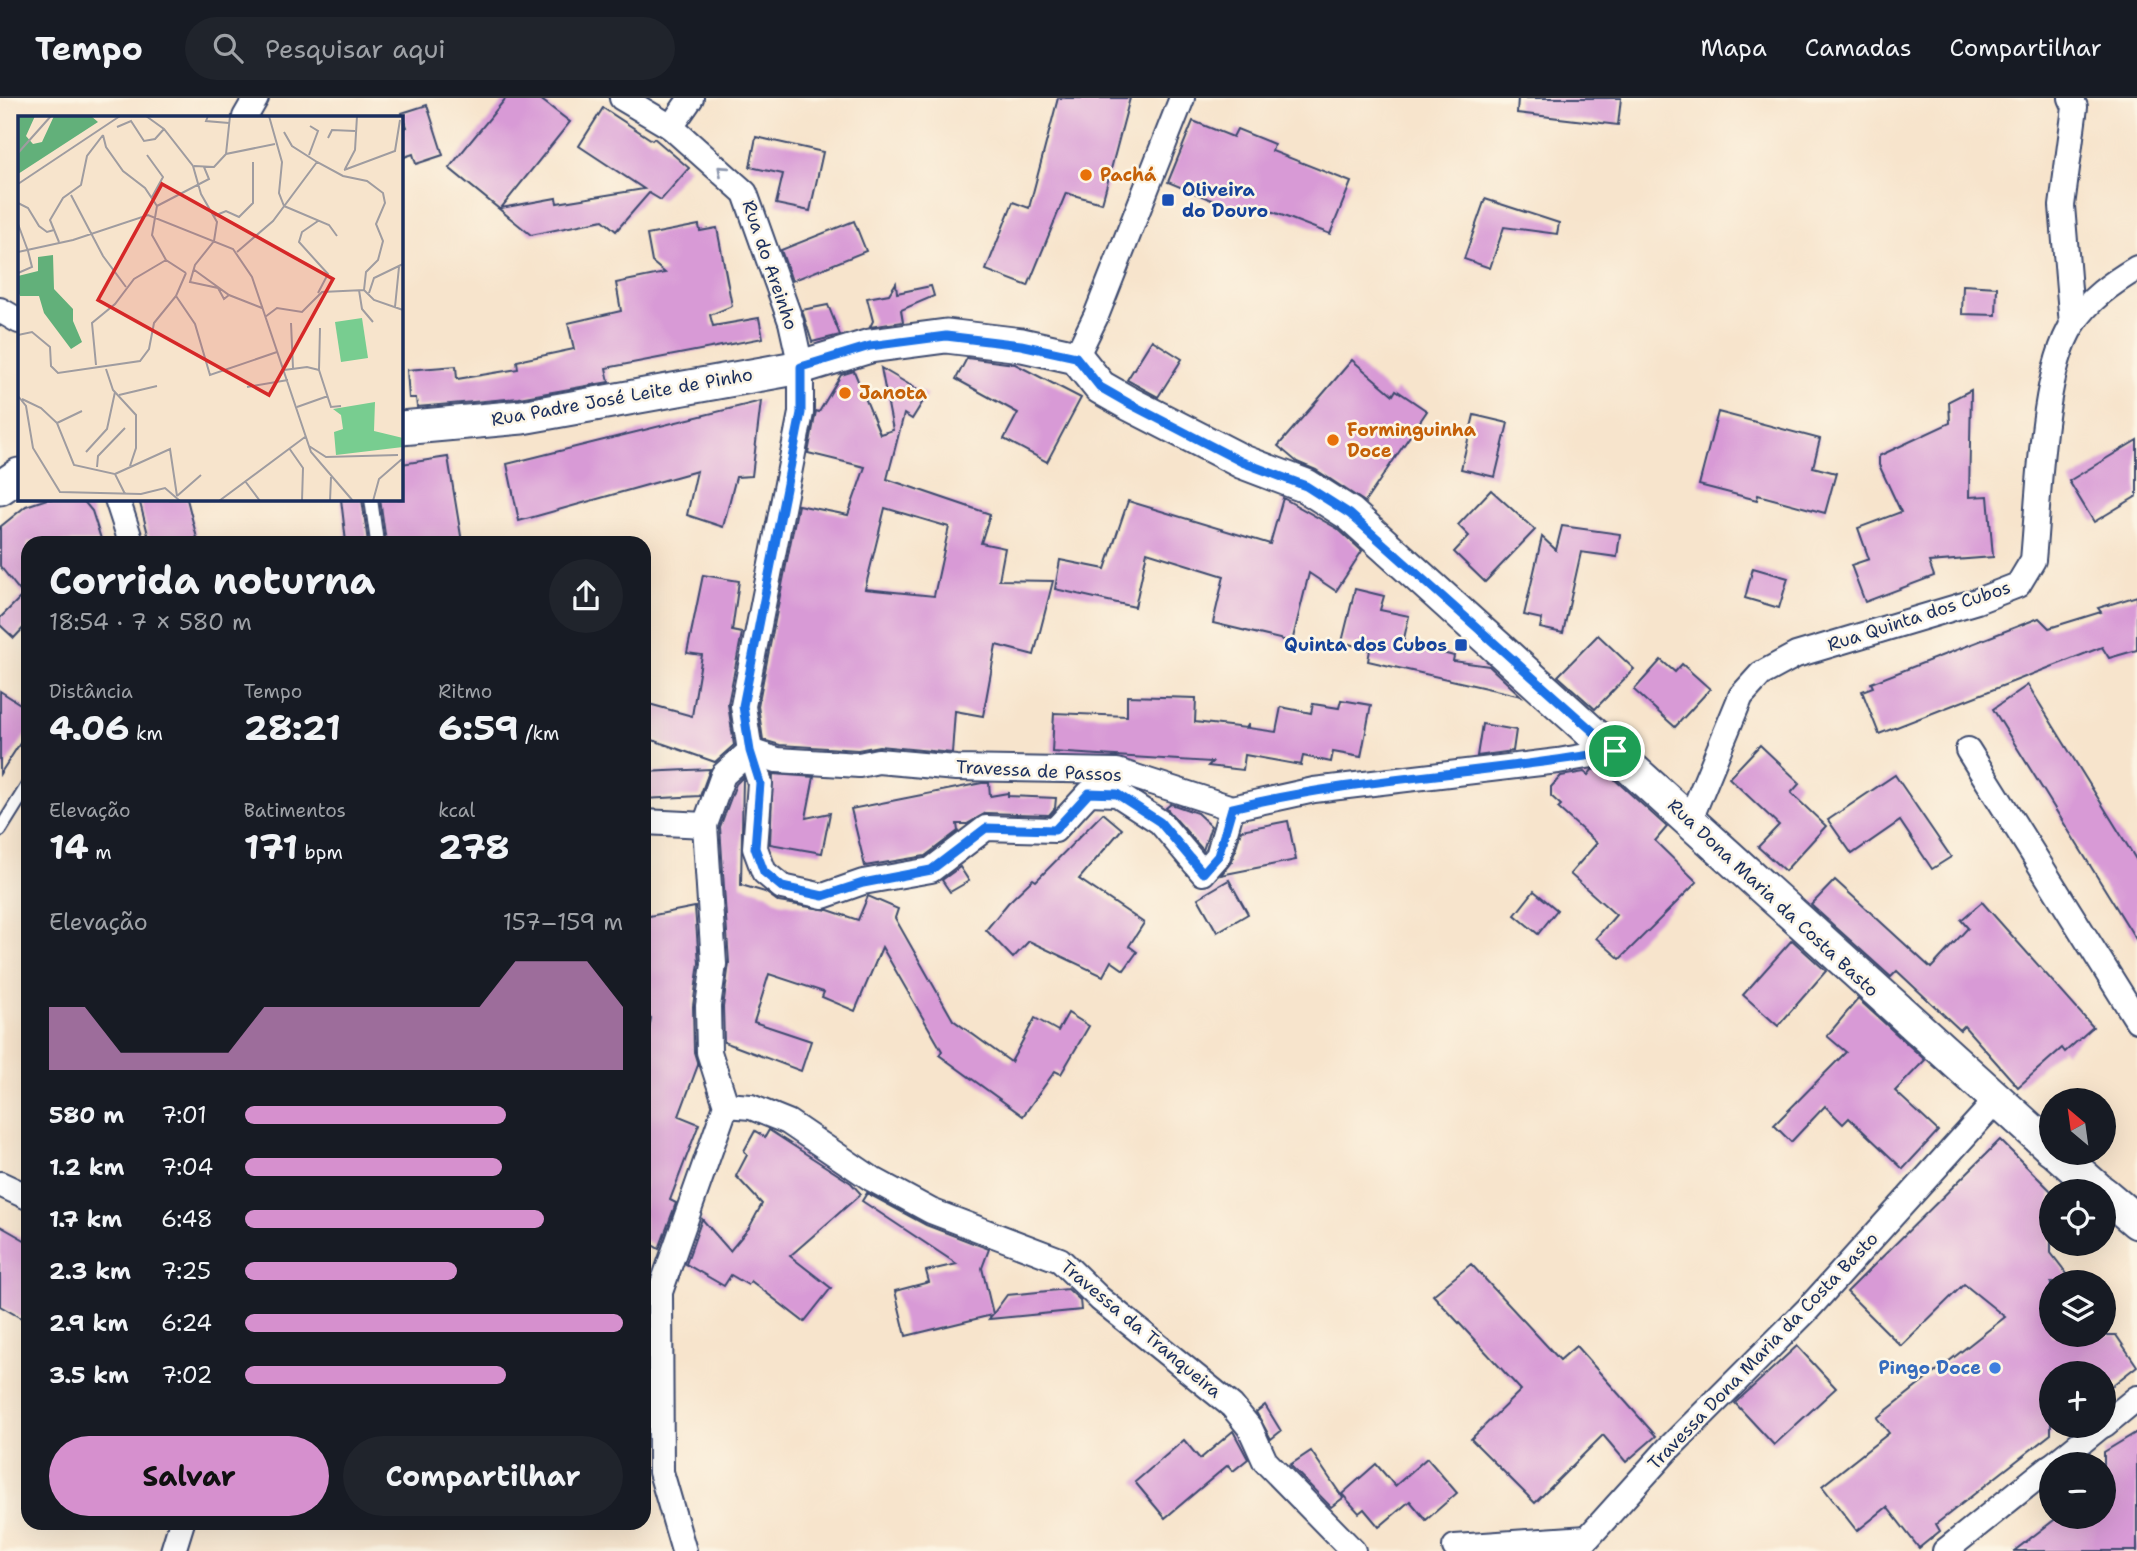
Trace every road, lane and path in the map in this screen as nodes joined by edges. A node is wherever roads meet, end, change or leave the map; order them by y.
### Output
1 (256, 98) edge
2 (622, 98) edge
3 (691, 98) edge
4 (1182, 98) edge
5 (2071, 98) edge
6 (246, 116) edge
7 (671, 127) junction
8 (2137, 268) edge
9 (0, 310) edge
10 (18, 320) edge
11 (2072, 325) junction
12 (1076, 357) junction
13 (801, 367) junction
14 (402, 428) edge
15 (18, 476) edge
16 (0, 488) edge
17 (117, 500) edge
18 (371, 500) edge
19 (129, 536) edge
20 (376, 536) edge
21 (1968, 750) dead end
22 (750, 751) junction
23 (1615, 751) junction
24 (21, 796) edge
25 (1232, 808) junction
26 (651, 822) edge
27 (1689, 822) junction
28 (705, 825) junction
29 (0, 830) edge
30 (2137, 1020) edge
31 (1996, 1101) junction
32 (726, 1105) junction
33 (2039, 1138) edge
34 (2072, 1166) edge
35 (2086, 1179) edge
36 (0, 1184) edge
37 (21, 1194) edge
38 (2116, 1205) edge
39 (2137, 1222) edge
40 (2137, 1398) edge
41 (2116, 1414) edge
42 (2086, 1438) edge
43 (2069, 1452) edge
44 (2039, 1476) edge
45 (179, 1530) edge
46 (1581, 1545) edge
47 (1455, 1547) dead end
48 (173, 1551) edge
49 (684, 1551) edge
50 (1353, 1551) edge
51 (1945, 1551) edge

1 - 6 street
2 - 7 street, Rua do Areinho
3 - 7 street
4 - 12 street
5 - 11 street
13 -> 7 street, Rua do Areinho
8 - 11 street, Rua Quinta dos Cubos
9 - 10 street
11 - 27 street, Rua Quinta dos Cubos
12 - 13 street
12 - 23 street, Rua Dona Maria da Costa Basto
13 - 14 street, Rua Padre José Leite de Pinho
13 - 22 street, Rua do Areinho
15 - 16 street
17 - 19 street
18 - 20 lane
21 - 30 street
22 - 25 street, Travessa de Passos
22 - 25 street, Rua do Areinho
22 - 28 street
23 - 25 street
23 - 27 street, Rua Dona Maria da Costa Basto
24 - 29 lane
26 - 28 street
27 - 31 street, Rua Dona Maria da Costa Basto
28 - 32 street
31 - 33 street, Rua Dona Maria da Costa Basto
31 - 46 street, Travessa Dona Maria da Costa Basto
32 - 49 street
32 - 50 street, Travessa da Tranqueira
34 - 35 street
36 - 37 street
38 - 39 street
40 - 41 street
42 - 43 street
44 - 51 street
45 - 48 street
46 - 47 street, Travessa Dona Maria da Costa Basto

